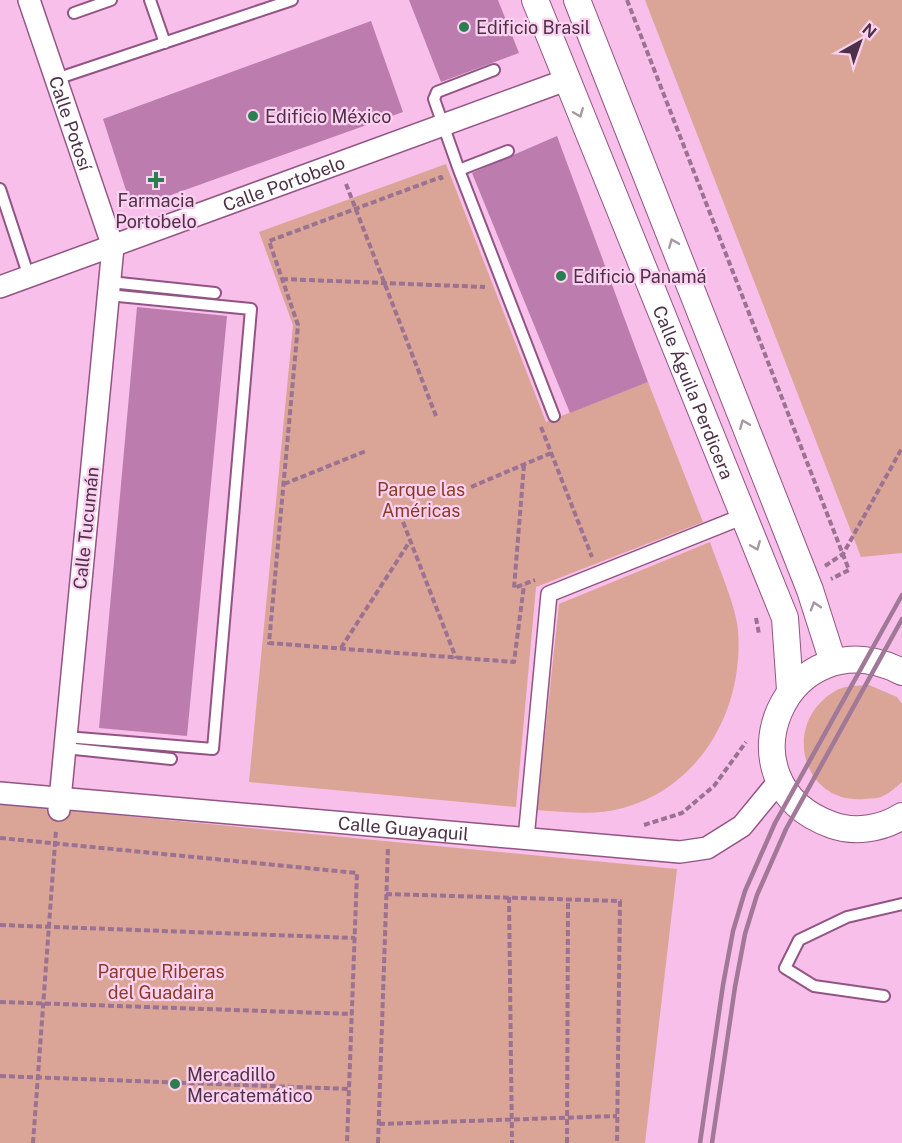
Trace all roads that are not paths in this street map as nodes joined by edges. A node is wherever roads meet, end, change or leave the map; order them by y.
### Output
1 (29, 0) edge
2 (111, 0) edge
3 (150, 0) edge
4 (292, 0) edge
5 (535, 0) edge
6 (577, 0) edge
7 (74, 13) dead end
8 (165, 43) junction
9 (494, 70) dead end
10 (56, 79) junction
11 (566, 80) junction
12 (441, 125) junction
13 (508, 151) dead end
14 (459, 170) junction
15 (0, 189) edge
16 (113, 247) junction
17 (29, 276) junction
18 (0, 287) edge
19 (109, 288) junction
20 (215, 293) dead end
21 (554, 416) dead end
22 (744, 516) junction
23 (833, 662) junction
24 (902, 672) edge
25 (790, 690) junction
26 (65, 742) junction
27 (171, 759) dead end
28 (779, 781) junction
29 (0, 793) edge
30 (59, 804) junction
31 (899, 820) edge
32 (526, 839) junction
33 (902, 904) edge
34 (884, 996) dead end

1 - 10 street, Calle Potosí
2 - 7 lane
3 - 8 lane
4 - 8 lane
5 - 11 street, Calle Águila Perdicera
23 -> 6 street, Calle Águila Perdicera
8 - 10 lane
9 - 12 lane
10 - 16 street, Calle Potosí
11 - 12 street, Calle Portobelo
11 -> 22 street, Calle Águila Perdicera
12 - 14 lane
12 - 16 street, Calle Portobelo
13 - 14 lane
14 - 21 lane
15 - 17 lane
16 - 17 street, Calle Portobelo
16 - 19 street, Calle Tucumán
17 - 18 street, Calle Portobelo
19 - 20 lane
19 - 26 street, Calle Tucumán
19 - 26 lane
22 -> 25 street, Calle Águila Perdicera
22 - 32 street
23 - 24 street
23 - 25 street
25 - 28 street
26 - 27 lane
26 - 30 street, Calle Tucumán
28 - 31 street
28 - 32 street, Calle Guayaquil
29 - 30 street, Calle Guayaquil
30 - 32 street, Calle Guayaquil
33 - 34 lane

